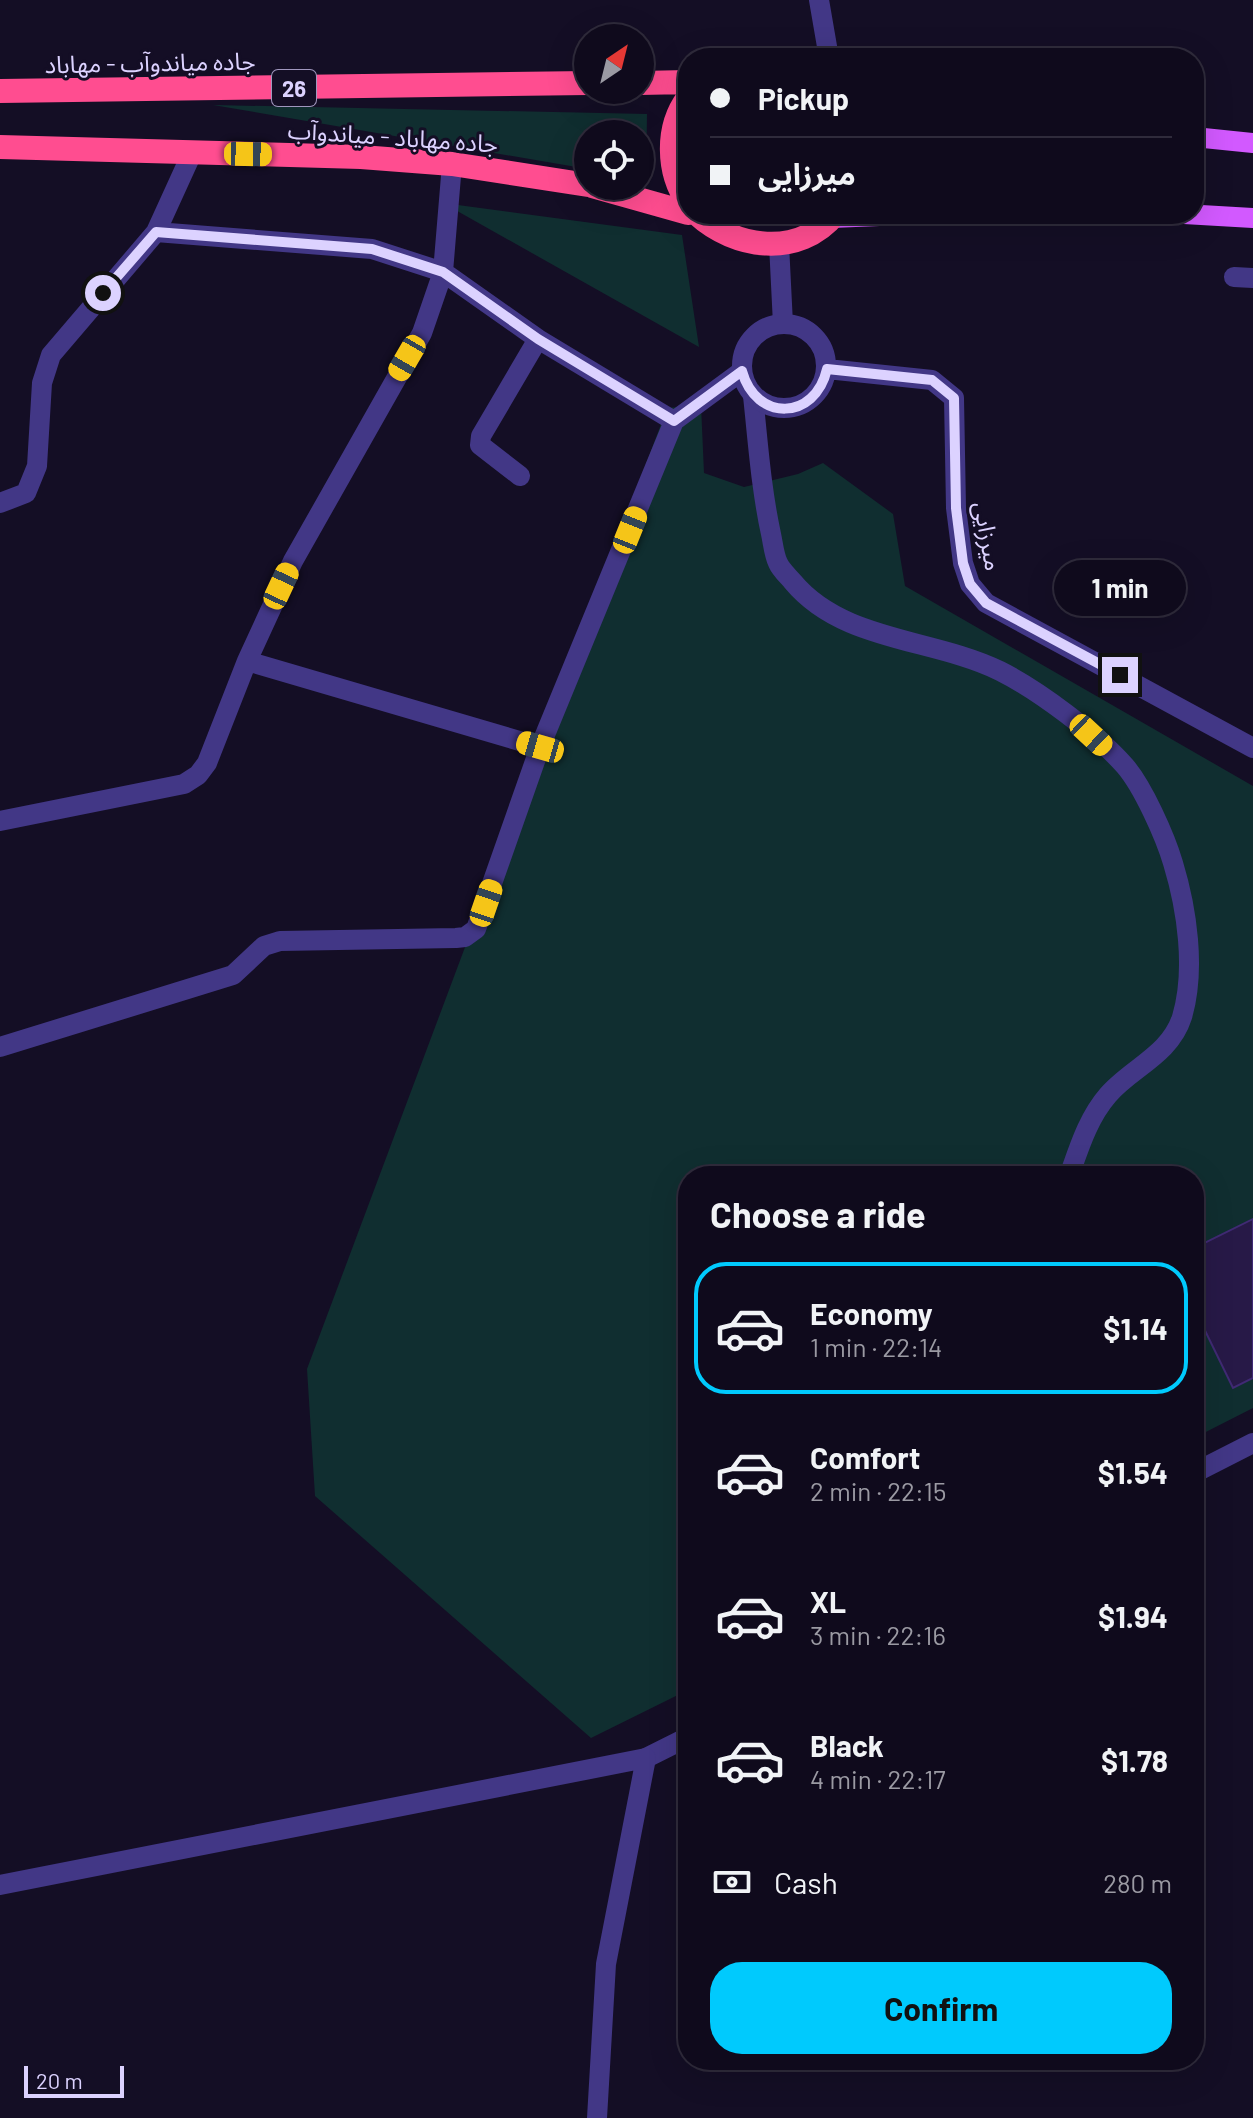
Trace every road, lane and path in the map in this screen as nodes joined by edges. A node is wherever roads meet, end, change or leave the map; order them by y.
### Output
1 (819, 0) edge
2 (827, 48) edge
3 (678, 82) edge
4 (574, 83) edge
5 (654, 83) edge
6 (0, 91) edge
7 (678, 118) edge
8 (1204, 138) edge
9 (1253, 143) edge
10 (0, 147) edge
11 (192, 153) junction
12 (452, 164) junction
13 (678, 182) edge
14 (574, 183) edge
15 (645, 200) edge
16 (678, 208) edge
17 (1204, 215) edge
18 (1253, 218) edge
19 (709, 224) edge
20 (823, 224) edge
21 (156, 232) junction
22 (779, 244) junction
23 (443, 272) junction
24 (783, 324) junction
25 (538, 339) junction
26 (827, 369) junction
27 (742, 371) junction
28 (753, 396) junction
29 (674, 421) junction
30 (520, 476) dead end
31 (0, 503) edge
32 (247, 661) junction
33 (540, 747) junction
34 (1253, 748) edge
35 (0, 821) edge
36 (0, 1047) edge
37 (1073, 1166) edge
38 (1253, 1443) edge
39 (1204, 1468) edge
40 (678, 1742) edge
41 (646, 1758) junction
42 (0, 1885) edge
43 (597, 2118) edge

1 - 2 street
3 - 5 highway
4 - 6 highway, جاده میاندوآب - مهاباد / 26
7 - 13 highway
8 - 9 main road
10 - 11 highway, جاده مهاباد - میاندوآب
11 - 12 highway, جاده مهاباد - میاندوآب
11 - 21 street
12 - 14 highway, جاده مهاباد - میاندوآب
12 - 23 street
15 - 16 highway, جاده مهاباد - میاندوآب
17 - 18 main road
19 - 22 highway, جاده مهاباد - میاندوآب
20 - 22 highway
21 - 23 street
21 - 31 street
22 - 24 street
23 - 25 street
23 - 32 street
24 - 26 street
24 - 27 street
25 - 29 street
25 - 30 street
26 - 28 street
26 - 34 street, میرزایی
27 - 28 street
27 - 29 street
28 - 37 street
29 - 33 street
32 - 33 street
32 - 35 street
33 - 36 street
38 - 39 street
40 - 41 street
41 - 42 street
41 - 43 street

